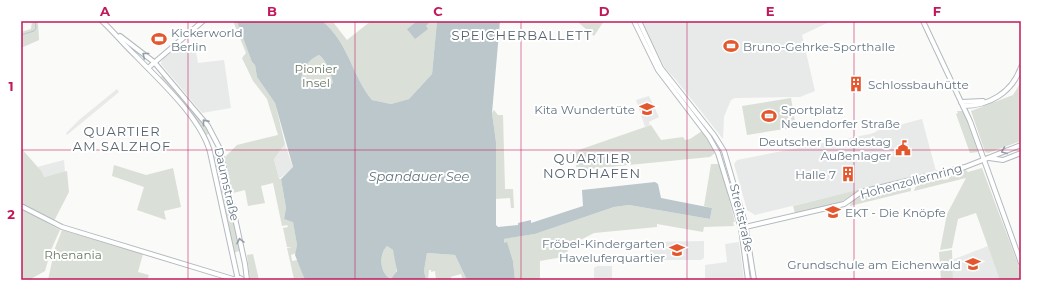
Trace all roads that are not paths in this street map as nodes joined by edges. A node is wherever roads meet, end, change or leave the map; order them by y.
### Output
1 (102, 21) edge
2 (203, 21) edge
3 (634, 21) edge
4 (639, 21) edge
5 (923, 21) edge
6 (109, 27) junction
7 (154, 62) junction
8 (1021, 67) edge
9 (148, 68) junction
10 (163, 73) junction
11 (158, 78) junction
12 (962, 104) junction
13 (216, 139) junction
14 (207, 142) junction
15 (1021, 145) edge
16 (1021, 153) edge
17 (989, 158) junction
18 (983, 160) junction
19 (21, 206) edge
20 (746, 227) junction
21 (741, 228) junction
22 (1021, 263) edge
23 (240, 279) edge
24 (247, 280) edge
25 (748, 280) edge
26 (754, 280) edge

1 - 6 main road, Daumstraße
2 - 7 main road
3 - 21 main road, Streitstraße
4 - 20 main road, Streitstraße
5 - 12 main road
7 -> 6 main road, Daumstraße
6 - 9 main road, Daumstraße
7 - 9 main road
7 - 10 main road, Daumstraße
8 - 12 main road
9 - 11 main road, Daumstraße
10 - 11 main road
13 -> 10 main road, Daumstraße
11 - 14 main road, Daumstraße
12 - 18 main road
13 - 14 main road
24 -> 13 main road, Daumstraße
14 - 23 main road, Daumstraße
15 -> 17 main road, Hohenzollernring
16 - 17 main road, Hohenzollernring
17 - 18 main road, Hohenzollernring
18 - 20 main road, Hohenzollernring
18 - 22 main road
19 - 23 main road
20 - 21 main road, Hohenzollernring
20 - 26 main road, Streitstraße
21 - 25 main road, Streitstraße

